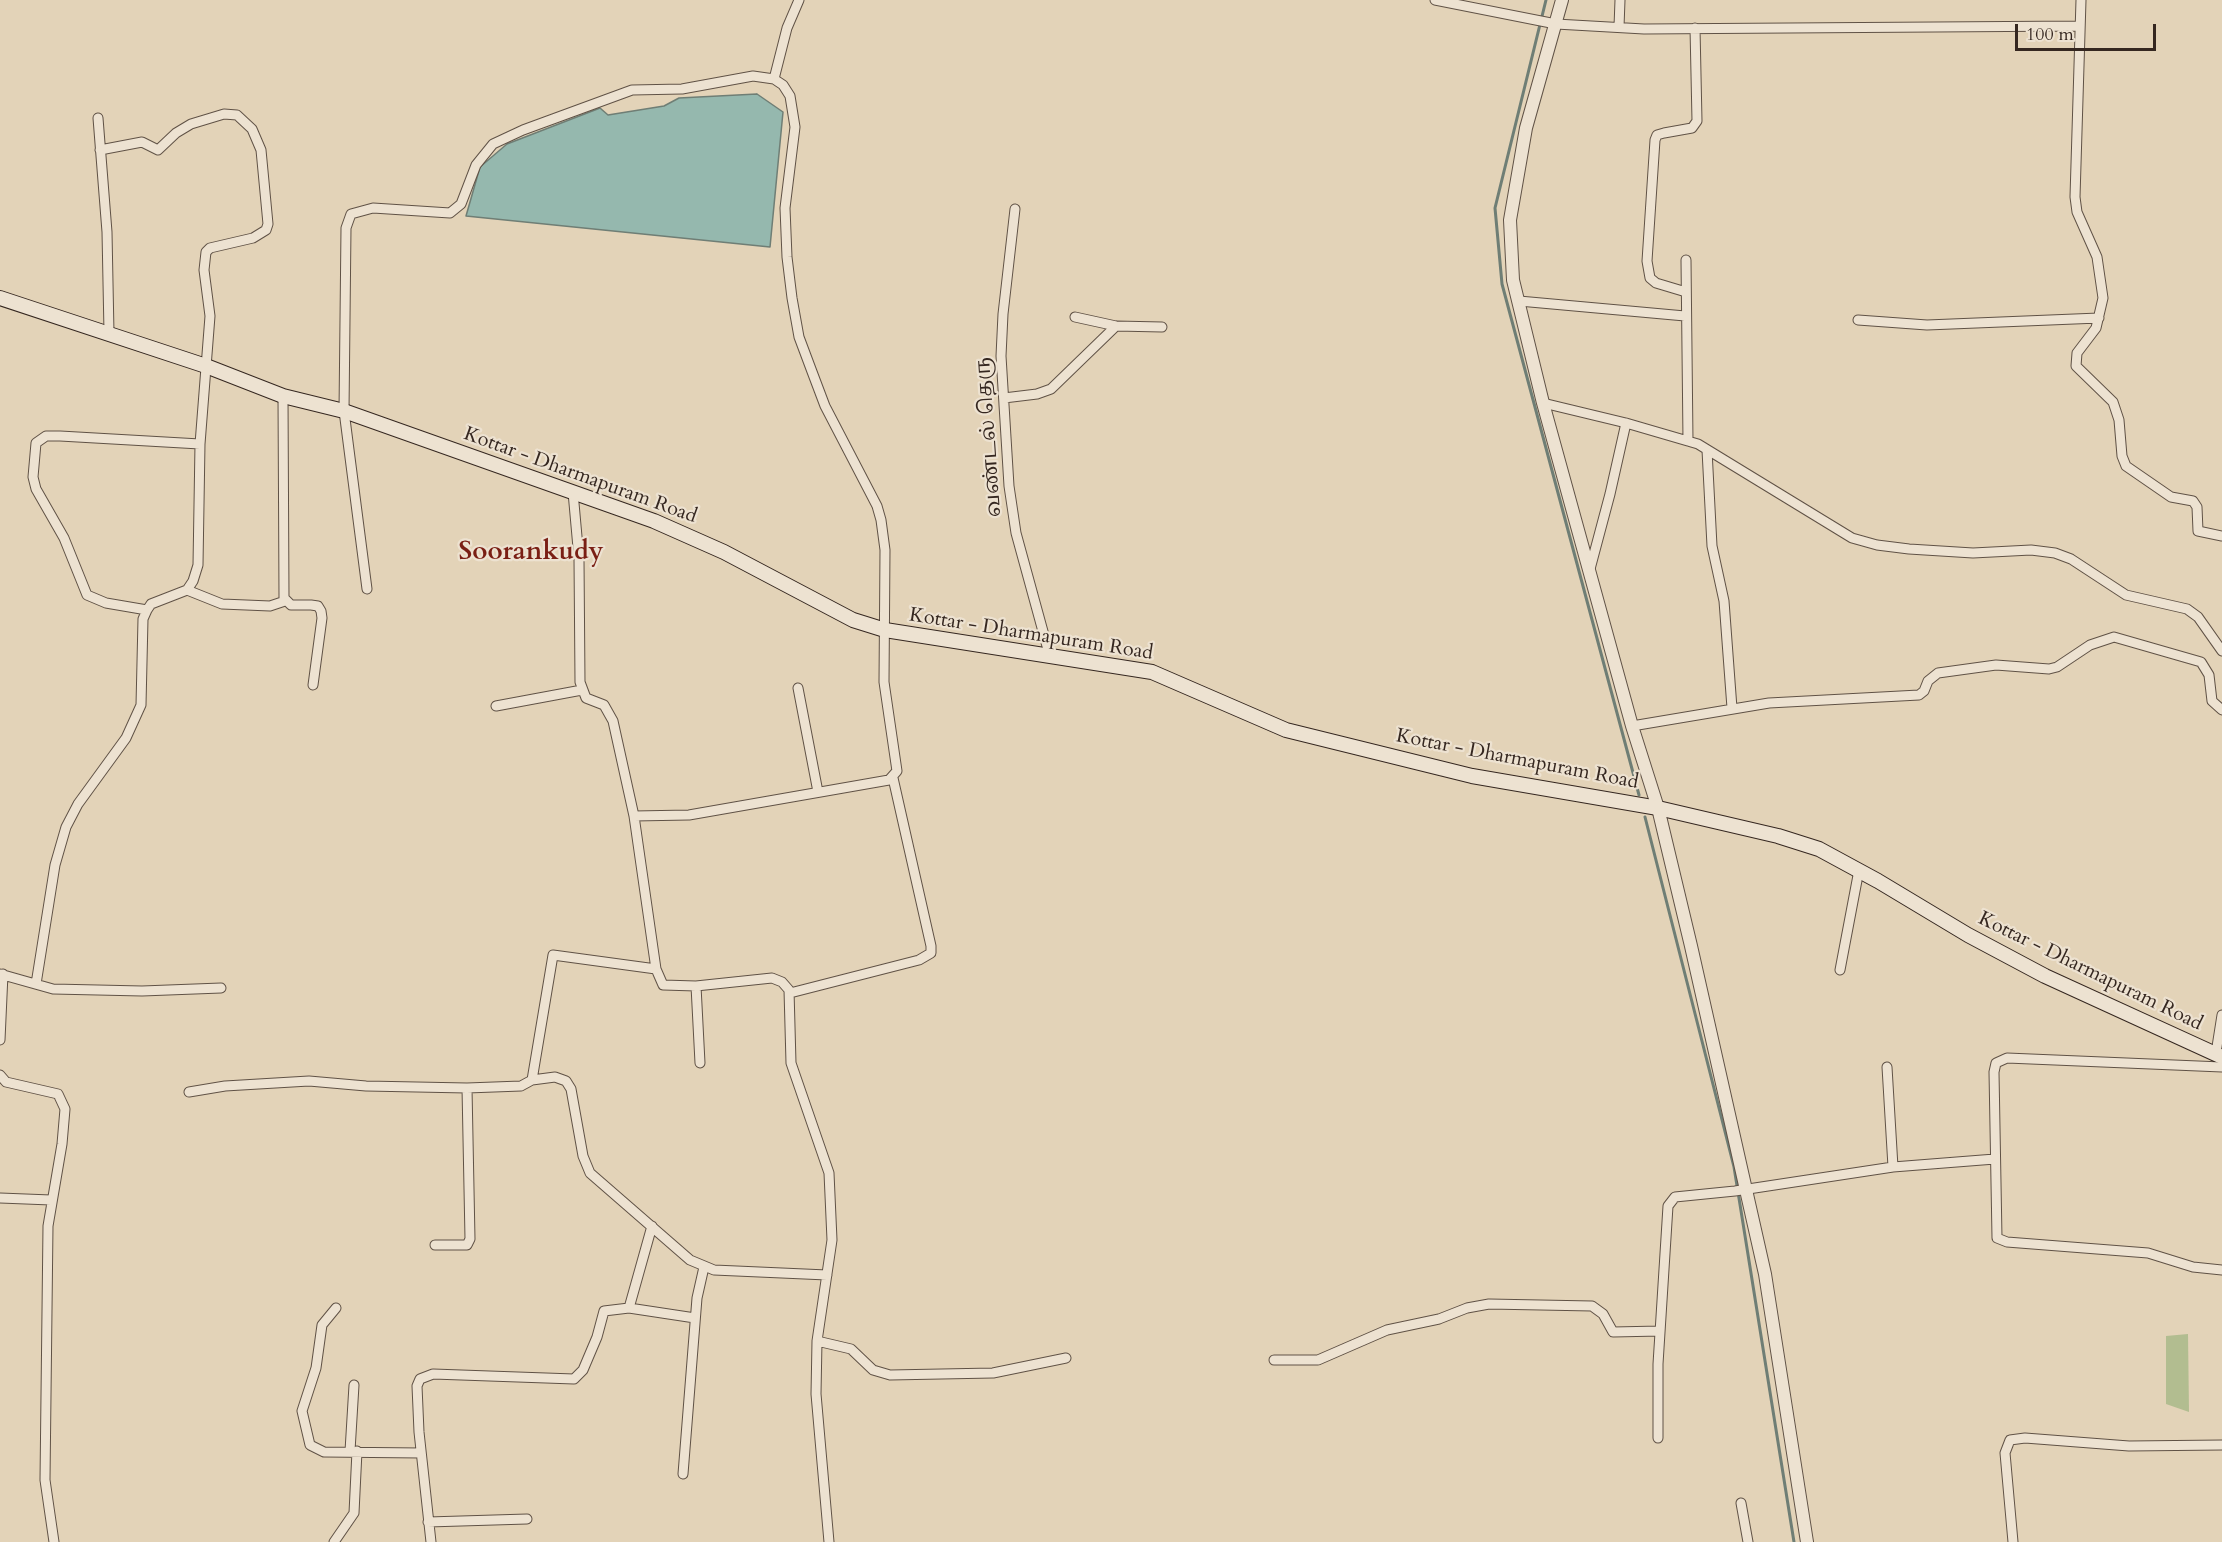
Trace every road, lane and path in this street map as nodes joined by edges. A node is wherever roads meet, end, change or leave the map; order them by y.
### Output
1 (799, 0) edge
2 (1435, 0) edge
3 (1562, 0) edge
4 (1620, 0) edge
5 (2081, 0) edge
6 (1548, 22) junction
7 (2080, 26) junction
8 (1619, 27) junction
9 (1695, 28) junction
10 (774, 79) junction
11 (98, 118) dead end
12 (100, 150) junction
13 (1015, 209) dead end
14 (1686, 260) dead end
15 (1686, 292) junction
16 (0, 298) edge
17 (1519, 301) junction
18 (1685, 316) junction
19 (1075, 317) dead end
20 (2099, 318) junction
21 (1858, 320) dead end
22 (1116, 326) junction
23 (1162, 327) dead end
24 (109, 333) junction
25 (206, 366) junction
26 (283, 396) junction
27 (1004, 398) junction
28 (1543, 403) junction
29 (344, 411) junction
30 (1626, 423) junction
31 (1688, 441) junction
32 (200, 444) junction
33 (1707, 450) junction
34 (573, 492) junction
35 (2222, 536) edge
36 (1590, 569) junction
37 (367, 589) dead end
38 (187, 590) junction
39 (285, 602) junction
40 (147, 610) junction
41 (885, 630) junction
42 (2222, 651) edge
43 (1050, 657) junction
44 (314, 685) dead end
45 (798, 688) dead end
46 (582, 690) junction
47 (496, 706) dead end
48 (1732, 708) junction
49 (2222, 710) edge
50 (1632, 726) junction
51 (893, 778) junction
52 (818, 792) junction
53 (1658, 807) junction
54 (634, 816) junction
55 (1859, 870) junction
56 (656, 969) junction
57 (1840, 970) dead end
58 (1, 974) edge
59 (36, 984) junction
60 (696, 986) junction
61 (221, 988) dead end
62 (790, 993) junction
63 (2222, 1015) edge
64 (0, 1040) edge
65 (2219, 1055) edge
66 (700, 1063) dead end
67 (1887, 1067) dead end
68 (2222, 1067) edge
69 (0, 1075) edge
70 (532, 1080) junction
71 (467, 1089) junction
72 (189, 1092) dead end
73 (1995, 1159) junction
74 (1893, 1167) junction
75 (1742, 1190) junction
76 (0, 1198) edge
77 (51, 1200) junction
78 (652, 1226) junction
79 (435, 1245) dead end
80 (704, 1267) junction
81 (2222, 1270) edge
82 (827, 1275) junction
83 (336, 1308) dead end
84 (629, 1308) junction
85 (695, 1318) junction
86 (1660, 1331) junction
87 (817, 1341) junction
88 (1066, 1358) dead end
89 (1274, 1360) dead end
90 (354, 1385) dead end
91 (1658, 1438) dead end
92 (2222, 1445) edge
93 (354, 1451) junction
94 (421, 1454) junction
95 (683, 1474) dead end
96 (1741, 1503) dead end
97 (527, 1519) dead end
98 (429, 1522) junction
99 (54, 1542) edge
100 (334, 1542) edge
101 (431, 1542) edge
102 (829, 1542) edge
103 (1748, 1542) edge
104 (1807, 1542) edge
105 (2013, 1542) edge

1 - 10 street
2 - 6 street
3 - 6 street
4 - 8 street
5 - 7 street
6 - 8 street
6 - 17 street
7 - 9 street
7 - 20 street
8 - 9 street
9 - 15 street
10 - 29 street
10 - 41 street
11 - 12 street
12 - 24 street
12 - 25 street
13 - 27 street, வண்டல் தெரு
14 - 15 street
15 - 18 street
16 - 24 main road, Kottar - Dharmapuram Road
17 - 18 street
17 - 28 street
18 - 31 street
19 - 22 street
20 - 21 street
20 - 35 street
22 - 23 street
22 - 27 street
24 - 25 main road, Kottar - Dharmapuram Road
25 - 26 main road, Kottar - Dharmapuram Road
25 - 32 street
26 - 29 main road, Kottar - Dharmapuram Road
26 - 39 street
27 - 43 street, வண்டல் தெரு
28 - 30 street
28 - 36 street
29 - 34 main road, Kottar - Dharmapuram Road
29 - 37 street
30 - 31 street
30 - 36 street
31 - 33 street
32 - 38 street
32 - 40 street
33 - 42 street
33 - 48 street
34 - 41 main road, Kottar - Dharmapuram Road
34 - 46 street
36 - 50 street
38 - 39 street
38 - 40 street
39 - 44 street
40 - 59 street
41 - 43 main road, Kottar - Dharmapuram Road
41 - 51 street
43 - 53 main road, Kottar - Dharmapuram Road
45 - 52 street
46 - 47 street
46 - 54 street
48 - 49 street
48 - 50 street
50 - 53 street
51 - 52 street
51 - 62 street
52 - 54 street
53 - 55 main road, Kottar - Dharmapuram Road
53 - 75 street
54 - 56 street
55 - 57 street
55 - 65 main road, Kottar - Dharmapuram Road
56 - 60 street
56 - 70 street
58 - 59 street
58 - 64 street
59 - 61 street
60 - 62 street
60 - 66 street
62 - 82 street
63 - 65 street
67 - 74 street
68 - 73 street
69 - 77 street
70 - 71 street
70 - 78 street
71 - 72 street
71 - 79 street
73 - 74 street
73 - 81 street
74 - 75 street
75 - 86 street
75 - 104 street
76 - 77 street
77 - 99 street
78 - 80 street
78 - 84 street
80 - 82 street
80 - 85 street
82 - 87 street
83 - 93 street
84 - 85 street
84 - 94 street
85 - 95 street
86 - 89 street
86 - 91 street
87 - 88 street
87 - 102 street
90 - 93 street
92 - 105 street
93 - 94 street
93 - 100 street
94 - 98 street
96 - 103 street
97 - 98 street
98 - 101 street

